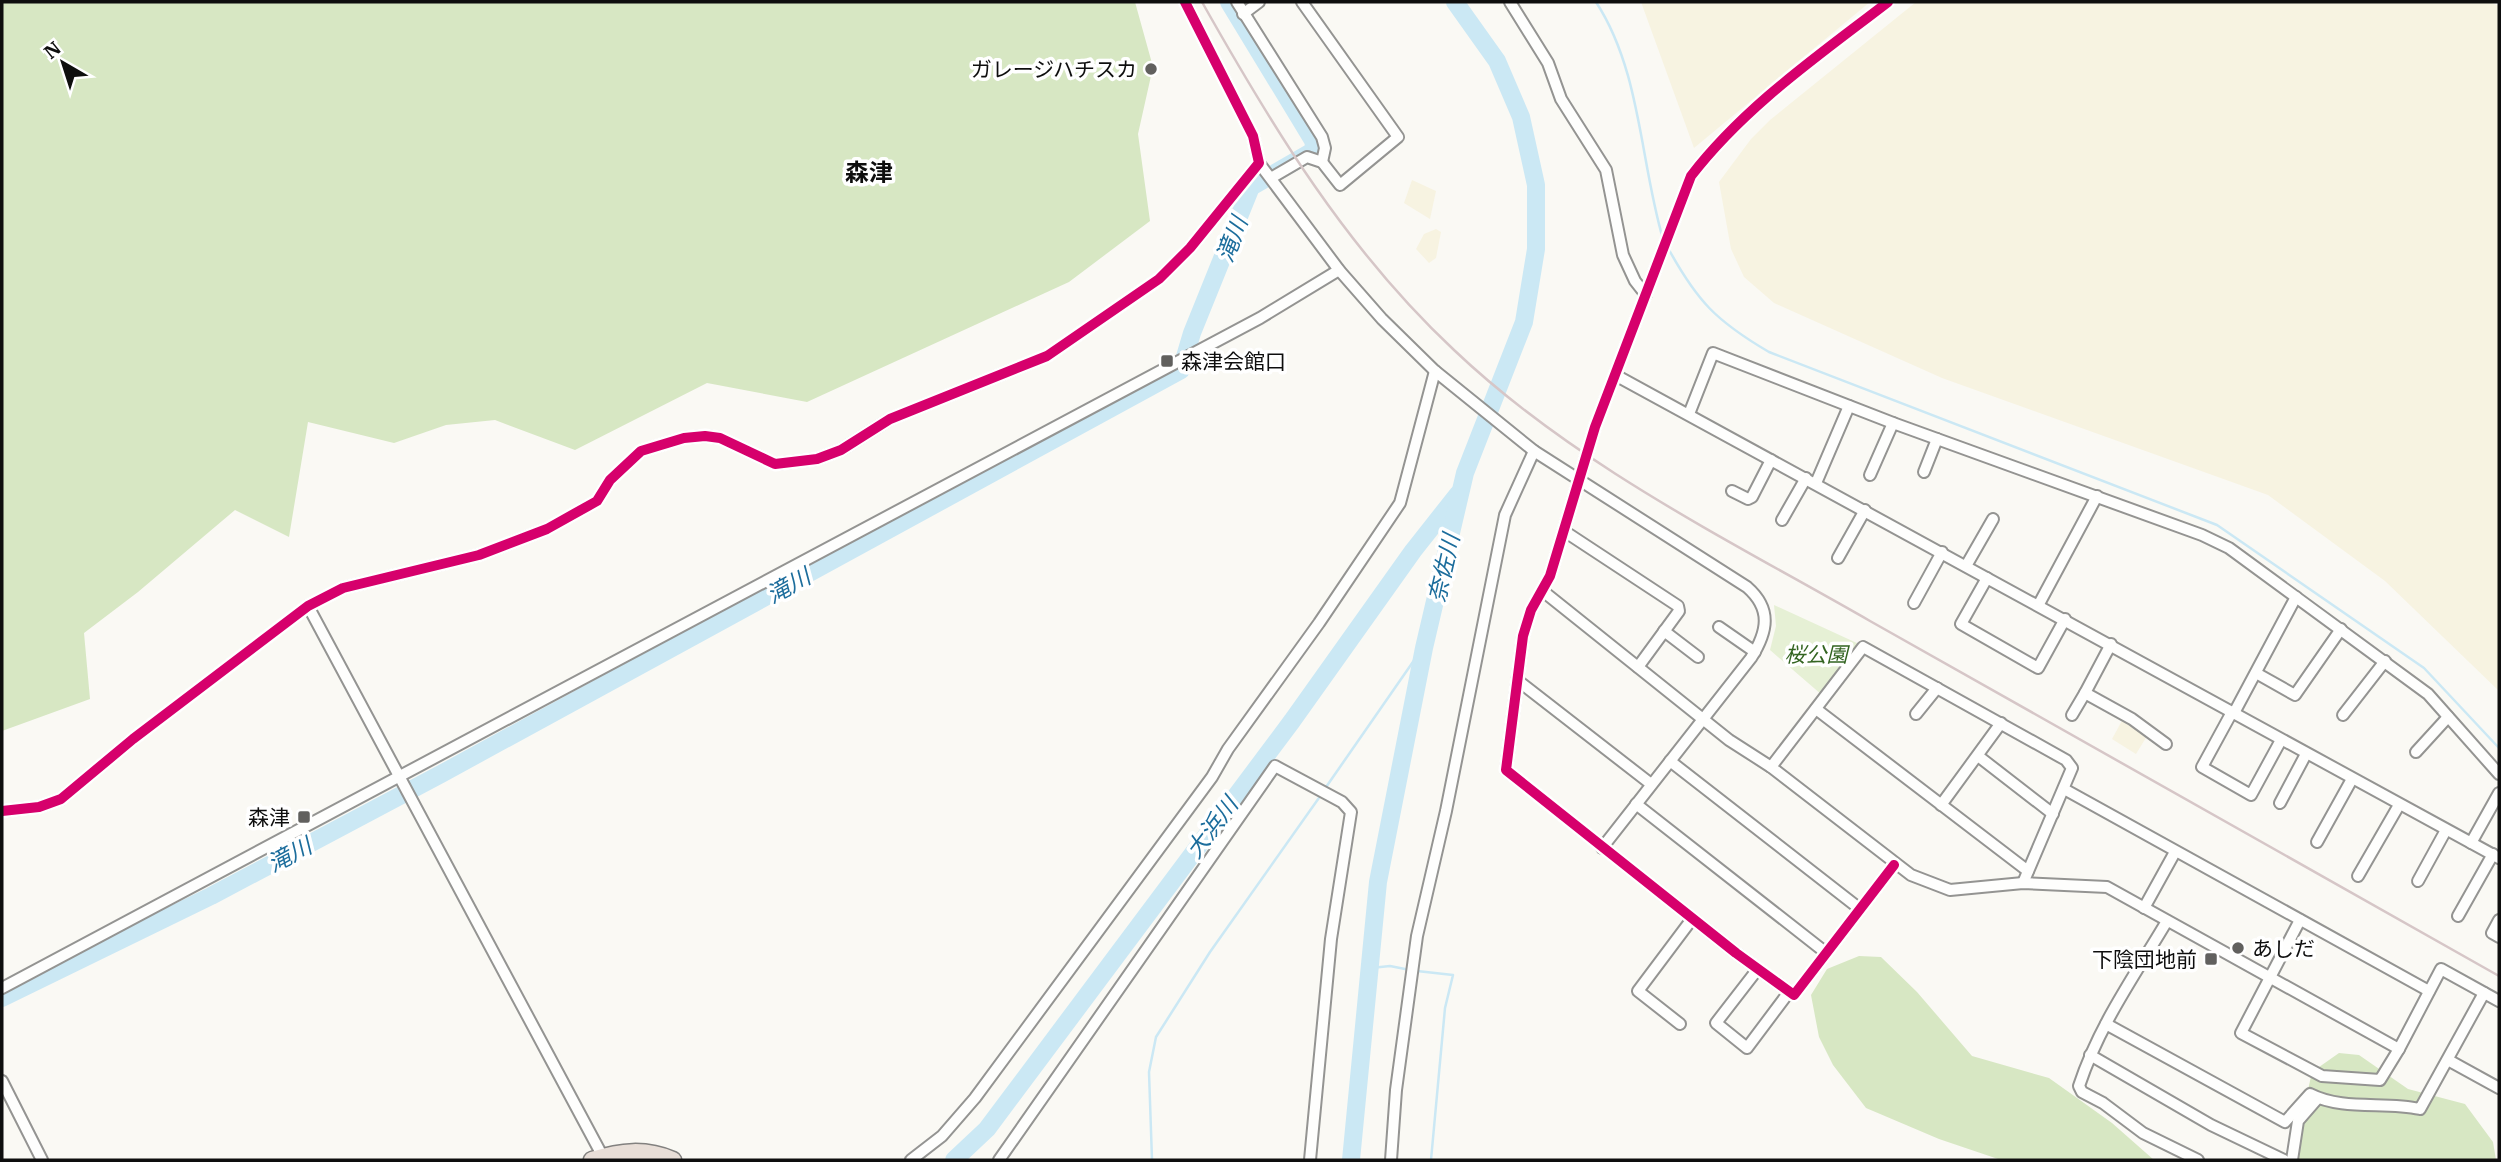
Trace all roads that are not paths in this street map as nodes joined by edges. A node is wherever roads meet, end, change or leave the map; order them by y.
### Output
1 (1185, 2) edge
2 (1237, 2) edge
3 (1259, 2) edge
4 (1302, 2) edge
5 (1510, 2) edge
6 (1888, 2) edge
7 (1243, 14) junction
8 (1322, 162) junction
9 (1259, 163) junction
10 (1271, 178) junction
11 (1339, 270) junction
12 (1646, 295) junction
13 (1435, 371) junction
14 (1617, 376) junction
15 (1849, 406) junction
16 (1689, 414) junction
17 (1893, 423) junction
18 (1937, 439) junction
19 (1534, 451) junction
20 (1771, 460) junction
21 (1924, 472) dead end
22 (1870, 475) dead end
23 (1577, 480) junction
24 (1811, 481) junction
25 (1732, 491) dead end
26 (2097, 496) junction
27 (1865, 510) junction
28 (1993, 519) dead end
29 (1782, 520) dead end
30 (1564, 531) junction
31 (1942, 552) junction
32 (1838, 558) dead end
33 (1966, 566) junction
34 (1987, 578) junction
35 (1544, 592) junction
36 (2296, 597) junction
37 (1914, 603) dead end
38 (2039, 604) junction
39 (308, 606) junction
40 (2065, 619) junction
41 (1719, 627) dead end
42 (2341, 629) junction
43 (1664, 631) junction
44 (2111, 645) junction
45 (1755, 652) junction
46 (1698, 657) dead end
47 (2385, 661) junction
48 (1637, 667) junction
49 (2256, 673) junction
50 (1517, 680) junction
51 (1937, 688) junction
52 (2085, 692) junction
53 (1816, 709) junction
54 (2233, 713) junction
55 (1916, 714) dead end
56 (2343, 715) dead end
57 (2072, 716) dead end
58 (2448, 717) junction
59 (1704, 719) junction
60 (2001, 723) junction
61 (2281, 740) junction
62 (2166, 744) dead end
63 (2416, 752) dead end
64 (2306, 754) junction
65 (1978, 756) junction
66 (1670, 761) junction
67 (1771, 767) junction
68 (2499, 774) edge
69 (400, 778) junction
70 (2352, 779) junction
71 (1651, 784) junction
72 (2064, 789) junction
73 (2499, 793) edge
74 (2280, 803) dead end
75 (1636, 804) junction
76 (1941, 805) junction
77 (2399, 805) junction
78 (2, 811) edge
79 (2053, 814) junction
80 (2446, 830) junction
81 (2317, 842) dead end
82 (2471, 842) junction
83 (1602, 848) junction
84 (2175, 852) junction
85 (2496, 856) edge
86 (1894, 865) junction
87 (2028, 872) junction
88 (2358, 876) dead end
89 (2418, 881) dead end
90 (2023, 883) junction
91 (2144, 908) junction
92 (1860, 909) junction
93 (2458, 916) dead end
94 (1692, 919) junction
95 (2300, 920) junction
96 (2499, 920) edge
97 (2167, 921) junction
98 (2499, 937) edge
99 (1825, 952) junction
100 (1757, 970) junction
101 (2270, 979) junction
102 (2, 988) edge
103 (2429, 991) junction
104 (1789, 992) junction
105 (2484, 993) junction
106 (2499, 1001) edge
107 (1679, 1024) dead end
108 (2106, 1024) junction
109 (2399, 1049) junction
110 (2090, 1055) junction
111 (2448, 1060) junction
112 (2, 1081) edge
113 (2499, 1088) edge
114 (2318, 1098) junction
115 (598, 1158) edge
116 (42, 1160) edge
117 (673, 1160) edge
118 (911, 1160) edge
119 (999, 1160) edge
120 (1310, 1160) edge
121 (1391, 1160) edge
122 (2198, 1160) edge
123 (2284, 1160) edge
124 (2292, 1160) edge

1 - 9 street
2 - 7 street
3 - 7 street
4 - 8 street
5 - 12 street
6 - 12 street
7 - 8 street
8 - 10 street
9 - 10 street
9 - 39 street
10 - 11 street
11 - 13 street
11 - 69 street
12 - 14 street
13 - 19 street
13 - 118 street
14 - 16 street
14 - 23 street
15 - 16 street
15 - 17 street
15 - 24 street
16 - 20 street
17 - 18 street
17 - 22 street
18 - 21 street
18 - 26 street
19 - 23 street
19 - 121 street
20 - 24 street
20 - 25 street
23 - 30 street
23 - 45 street
24 - 27 street
24 - 29 street
26 - 36 street
26 - 38 street
27 - 31 street
27 - 32 street
28 - 33 street
30 - 35 street
30 - 43 street
31 - 33 street
31 - 37 street
33 - 34 street
34 - 38 street
34 - 40 street
35 - 48 street
35 - 50 street
36 - 42 street
36 - 49 street
38 - 40 street
39 - 69 street
39 - 78 street
40 - 44 street
41 - 45 street
42 - 47 street
42 - 49 street
43 - 46 street
43 - 48 street
44 - 52 street
44 - 54 street
45 - 59 street
47 - 56 street
47 - 58 street
48 - 59 street
49 - 54 street
50 - 71 street
50 - 83 street
51 - 53 street
51 - 55 street
51 - 60 street
52 - 57 street
52 - 62 street
53 - 67 street
53 - 76 street
54 - 61 street
54 - 61 street
58 - 63 street
58 - 68 street
59 - 66 street
59 - 67 street
60 - 65 street
60 - 72 street
61 - 64 street
64 - 70 street
64 - 74 street
65 - 76 street
65 - 79 street
66 - 71 street
66 - 92 street
67 - 86 street
69 - 102 street
69 - 115 street
70 - 77 street
70 - 81 street
71 - 75 street
72 - 79 street
72 - 84 street
73 - 82 street
75 - 83 street
75 - 99 street
76 - 87 street
77 - 80 street
77 - 88 street
79 - 87 street
80 - 82 street
80 - 89 street
82 - 85 street
83 - 94 street
84 - 91 street
84 - 95 street
85 - 93 street
86 - 90 street
86 - 92 street
87 - 90 street
90 - 91 street
91 - 97 street
92 - 99 street
94 - 100 street
94 - 107 street
95 - 101 street
95 - 103 street
96 - 98 street
97 - 101 street
97 - 108 street
99 - 104 street
100 - 104 street
100 - 104 street
101 - 109 street
101 - 109 street
103 - 105 street
103 - 109 street
105 - 106 street
105 - 111 street
108 - 110 street
108 - 114 street
110 - 122 street
110 - 123 street
111 - 113 street
111 - 114 street
112 - 116 street
114 - 124 street
115 - 117 highway
119 - 120 street

